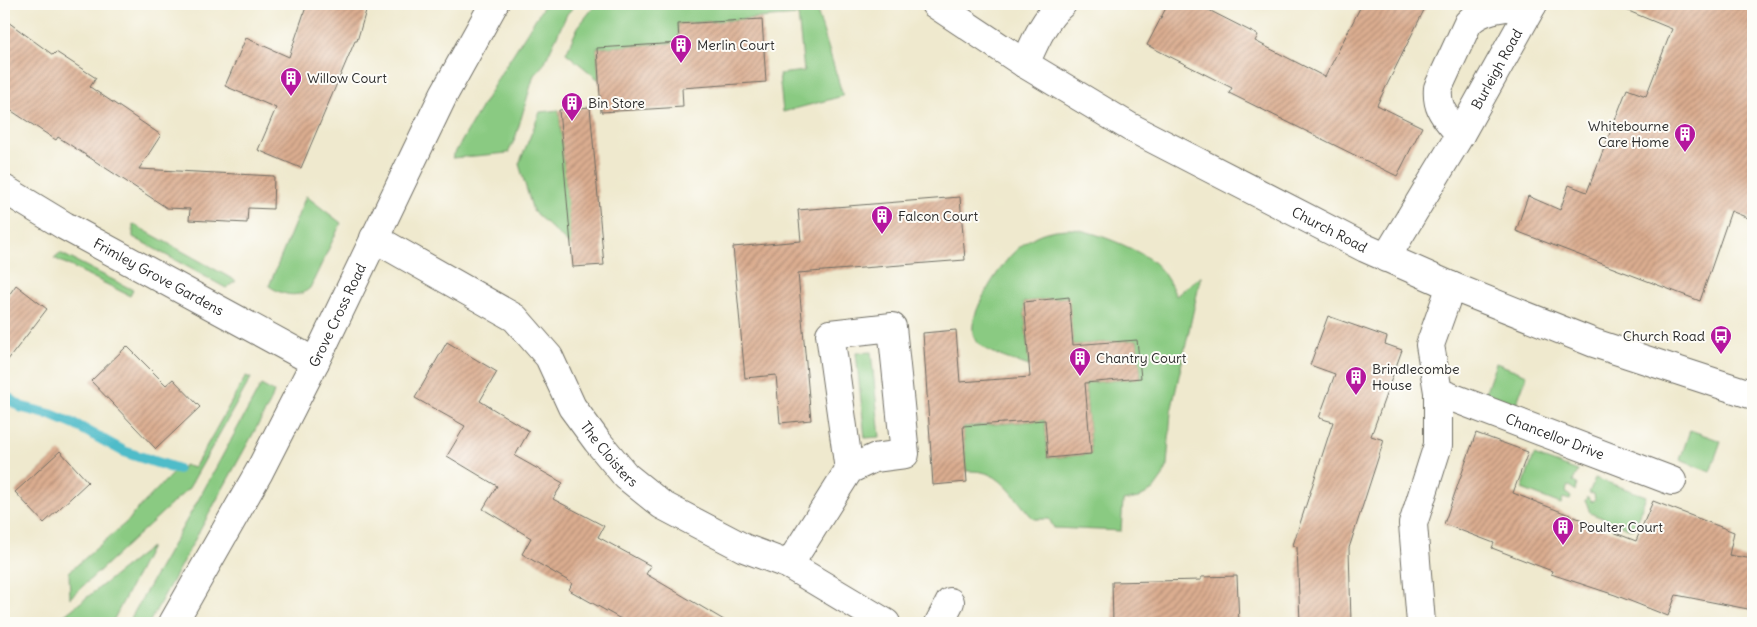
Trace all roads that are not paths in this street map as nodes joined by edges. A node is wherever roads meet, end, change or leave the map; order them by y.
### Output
1 (494, 4) edge
2 (935, 4) edge
3 (1062, 4) edge
4 (1533, 4) edge
5 (1025, 64) junction
6 (1460, 135) junction
7 (4, 188) edge
8 (374, 238) junction
9 (1386, 258) junction
10 (1451, 286) junction
11 (315, 362) junction
12 (1438, 392) junction
13 (1753, 395) edge
14 (849, 470) junction
15 (1672, 481) dead end
16 (789, 565) junction
17 (173, 623) edge
18 (886, 623) edge
19 (1421, 623) edge

1 - 8 street, Grove Cross Road
2 - 5 street, Church Road
3 - 5 street
4 - 6 street, Burleigh Road
4 - 6 street, Burleigh Road
5 - 9 street, Church Road
6 - 9 street, Burleigh Road
7 - 11 street, Frimley Grove Gardens
8 - 11 street, Grove Cross Road
8 - 16 street, The Cloisters
9 - 10 street, Church Road
10 - 12 street
10 - 13 street, Church Road
11 - 17 street, Grove Cross Road
12 - 15 street, Chancellor Drive
12 - 19 street
14 - 14 street
14 - 16 street
16 - 18 street, The Cloisters

